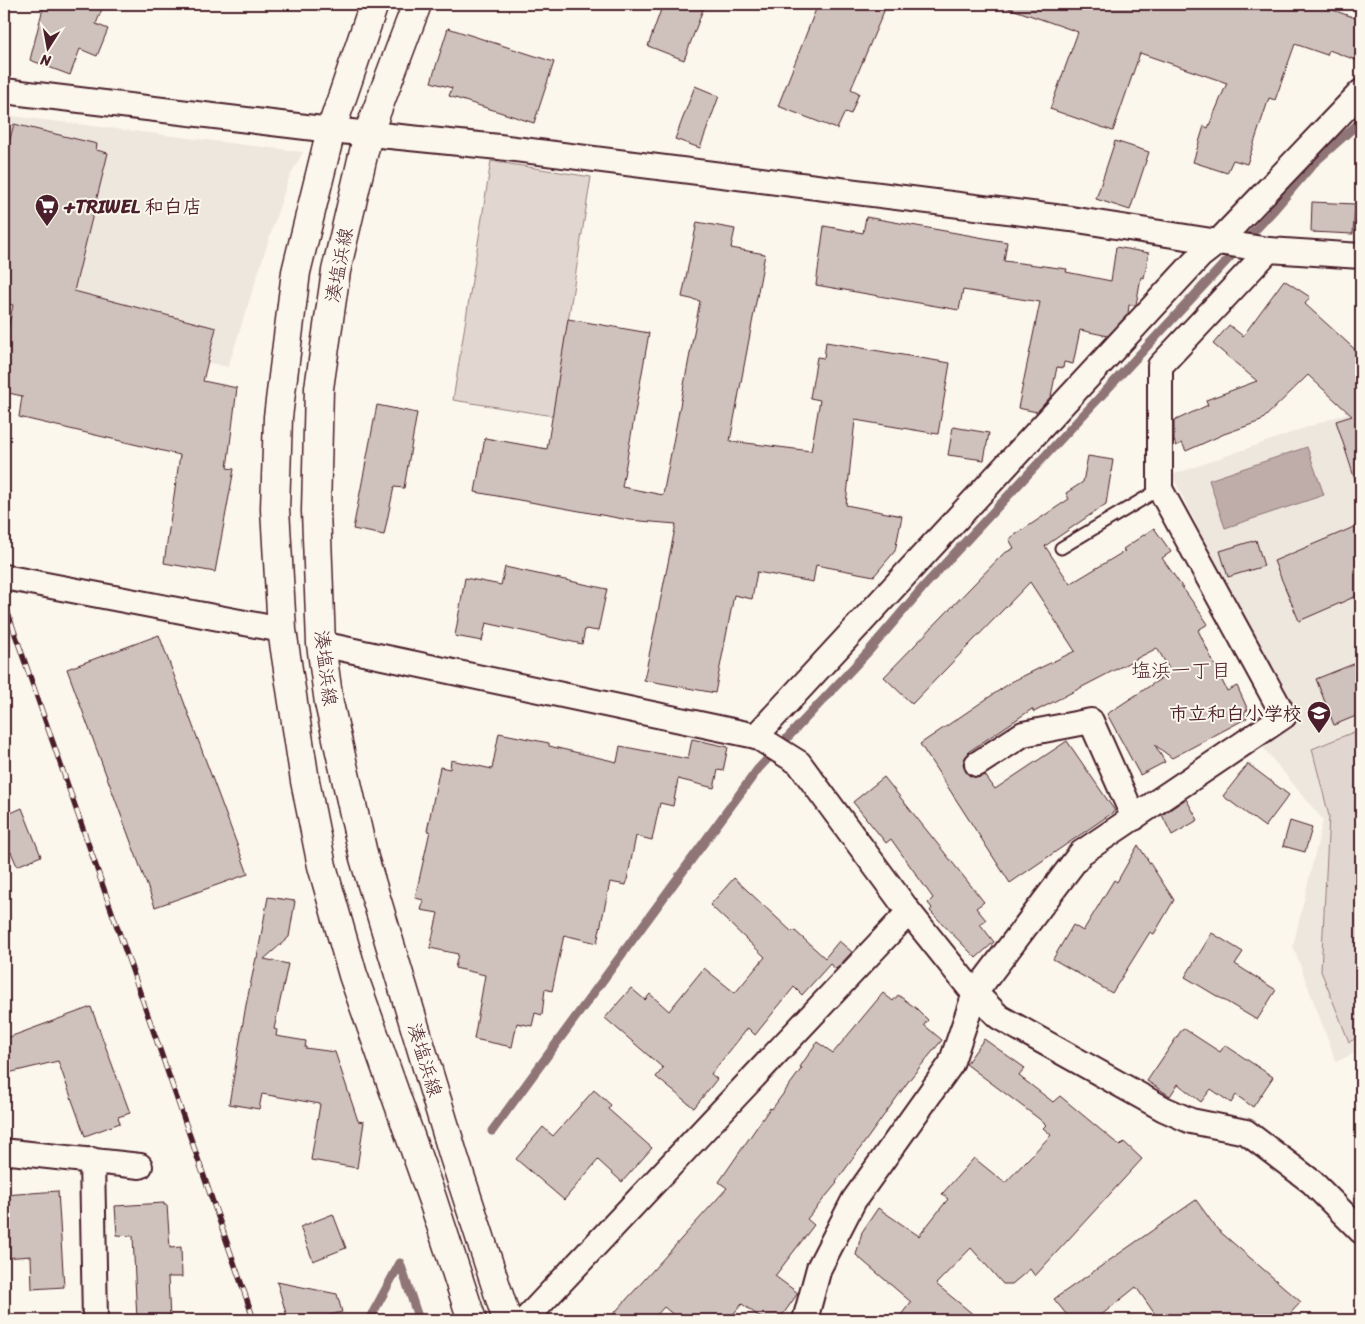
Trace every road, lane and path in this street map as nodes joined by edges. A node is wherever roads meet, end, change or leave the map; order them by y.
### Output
1 (374, 4) edge
2 (417, 4) edge
3 (4, 91) edge
4 (1361, 92) edge
5 (332, 130) junction
6 (368, 134) junction
7 (1218, 242) junction
8 (1269, 250) junction
9 (1361, 256) edge
10 (1160, 489) junction
11 (1061, 548) dead end
12 (4, 577) edge
13 (282, 630) junction
14 (320, 644) junction
15 (756, 736) junction
16 (977, 764) dead end
17 (1134, 818) junction
18 (908, 912) junction
19 (975, 993) junction
20 (4, 1154) edge
21 (92, 1160) junction
22 (140, 1166) dead end
23 (1361, 1232) edge
24 (95, 1320) edge
25 (472, 1320) edge
26 (508, 1320) edge
27 (525, 1320) edge
28 (804, 1320) edge

1 - 5 main road, 湊塩浜線
2 - 6 main road, 湊塩浜線
3 - 5 street
4 - 7 street
5 - 6 street
5 - 13 main road, 湊塩浜線
6 - 7 street
6 - 14 main road, 湊塩浜線
7 - 8 street
7 - 15 street
8 - 9 street
8 - 10 street
10 - 11 lane
10 - 17 street
12 - 13 street
13 - 25 main road, 湊塩浜線
14 - 15 street
14 - 26 main road, 湊塩浜線
15 - 18 street
16 - 17 street
17 - 19 street
18 - 19 street
18 - 27 street
19 - 23 street
19 - 28 street
20 - 21 street
21 - 22 street
21 - 24 street

